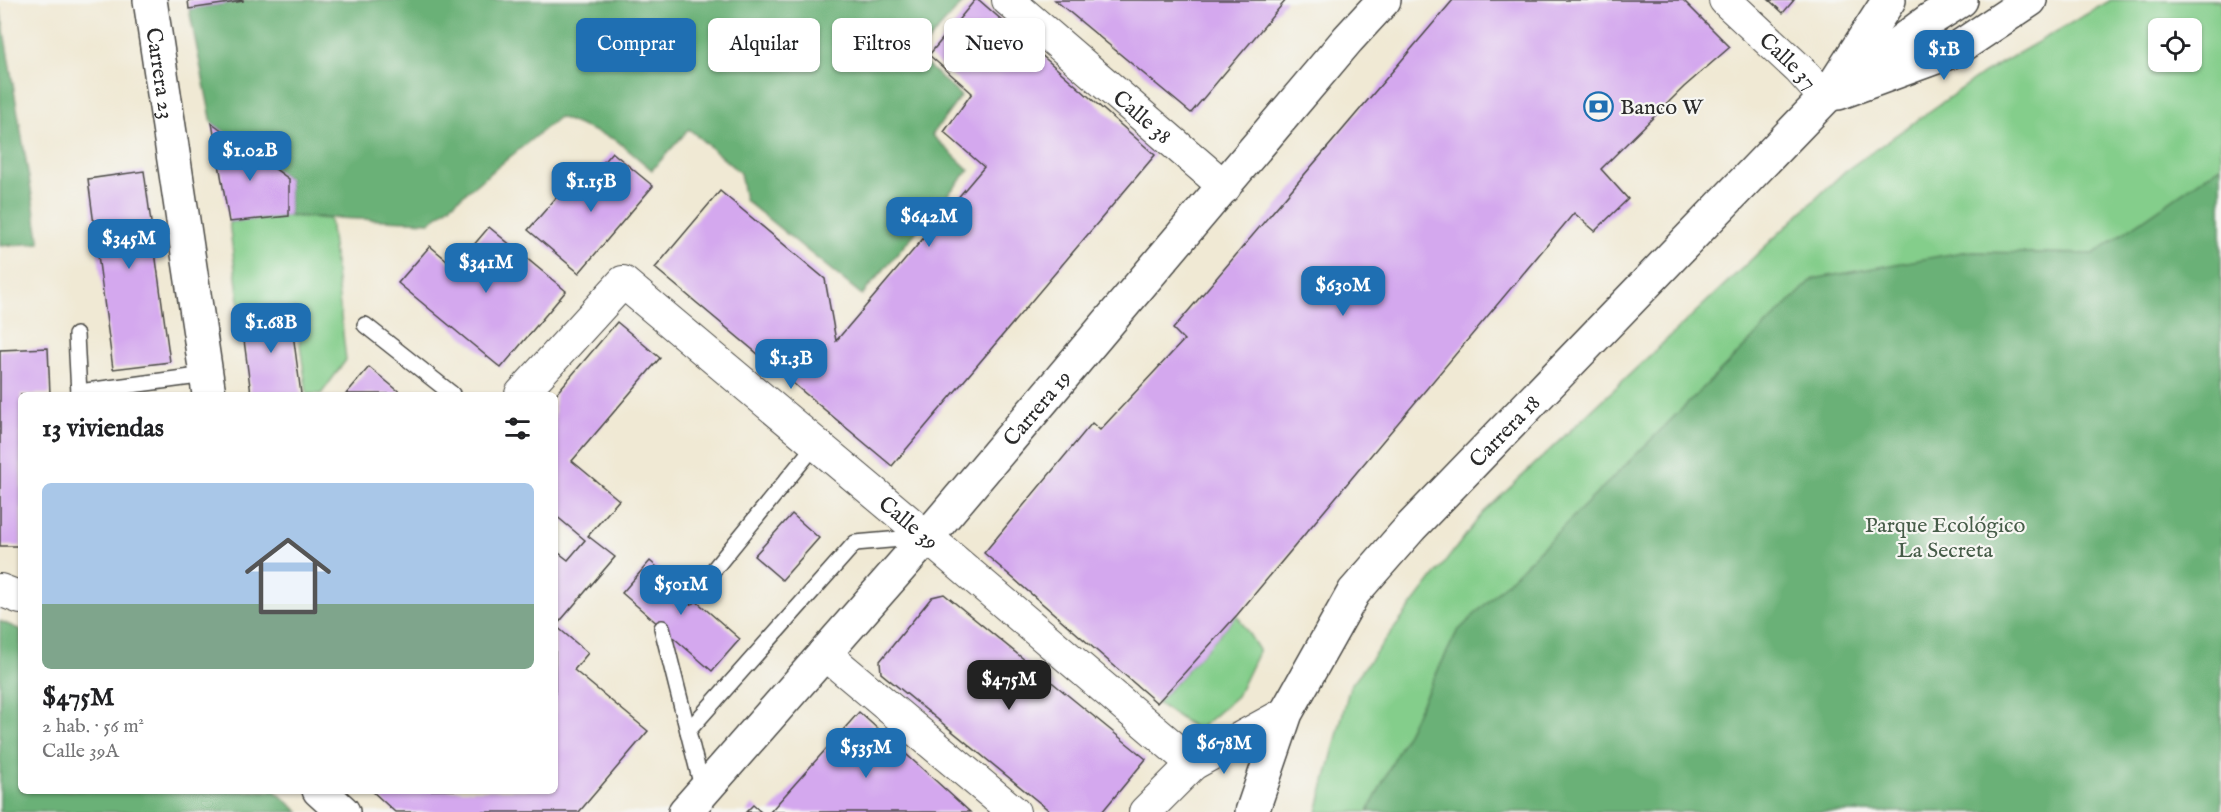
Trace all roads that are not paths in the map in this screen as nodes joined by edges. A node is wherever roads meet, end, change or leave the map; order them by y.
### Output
1 (150, 0) edge
2 (1008, 0) edge
3 (1384, 0) edge
4 (1725, 0) edge
5 (1889, 0) edge
6 (1961, 0) edge
7 (2030, 0) edge
8 (1825, 98) junction
9 (1225, 187) junction
10 (366, 325) dead end
11 (76, 335) dead end
12 (207, 385) edge
13 (79, 392) edge
14 (95, 392) edge
15 (450, 392) edge
16 (522, 392) edge
17 (816, 444) junction
18 (927, 537) junction
19 (0, 590) edge
20 (690, 596) dead end
21 (18, 597) edge
22 (662, 628) dead end
23 (824, 653) junction
24 (1286, 713) junction
25 (688, 731) junction
26 (1193, 764) junction
27 (323, 794) edge
28 (694, 802) edge
29 (343, 812) edge
30 (1014, 812) edge
31 (1145, 812) edge
32 (1252, 812) edge

1 - 12 main road, Carrera 23
2 - 9 street, Calle 38
3 - 9 main road, Carrera 19
4 - 8 street, Calle 37
5 - 8 main road, Carrera 18
6 - 8 main road, Carrera 18
7 - 8 main road
8 - 24 main road, Carrera 18
9 - 18 main road, Carrera 19
10 - 15 lane
11 - 13 lane
12 - 14 lane
16 - 17 street, Calle 39
17 - 18 street, Calle 39
17 - 20 lane
18 - 23 main road, Carrera 19
18 - 25 lane
18 - 26 street, Calle 39
19 - 21 street
22 - 25 lane
23 - 28 main road, Carrera 19
23 - 30 street
24 - 26 street
24 - 32 main road, Carrera 18
25 - 28 lane
26 - 31 street
27 - 29 main road

